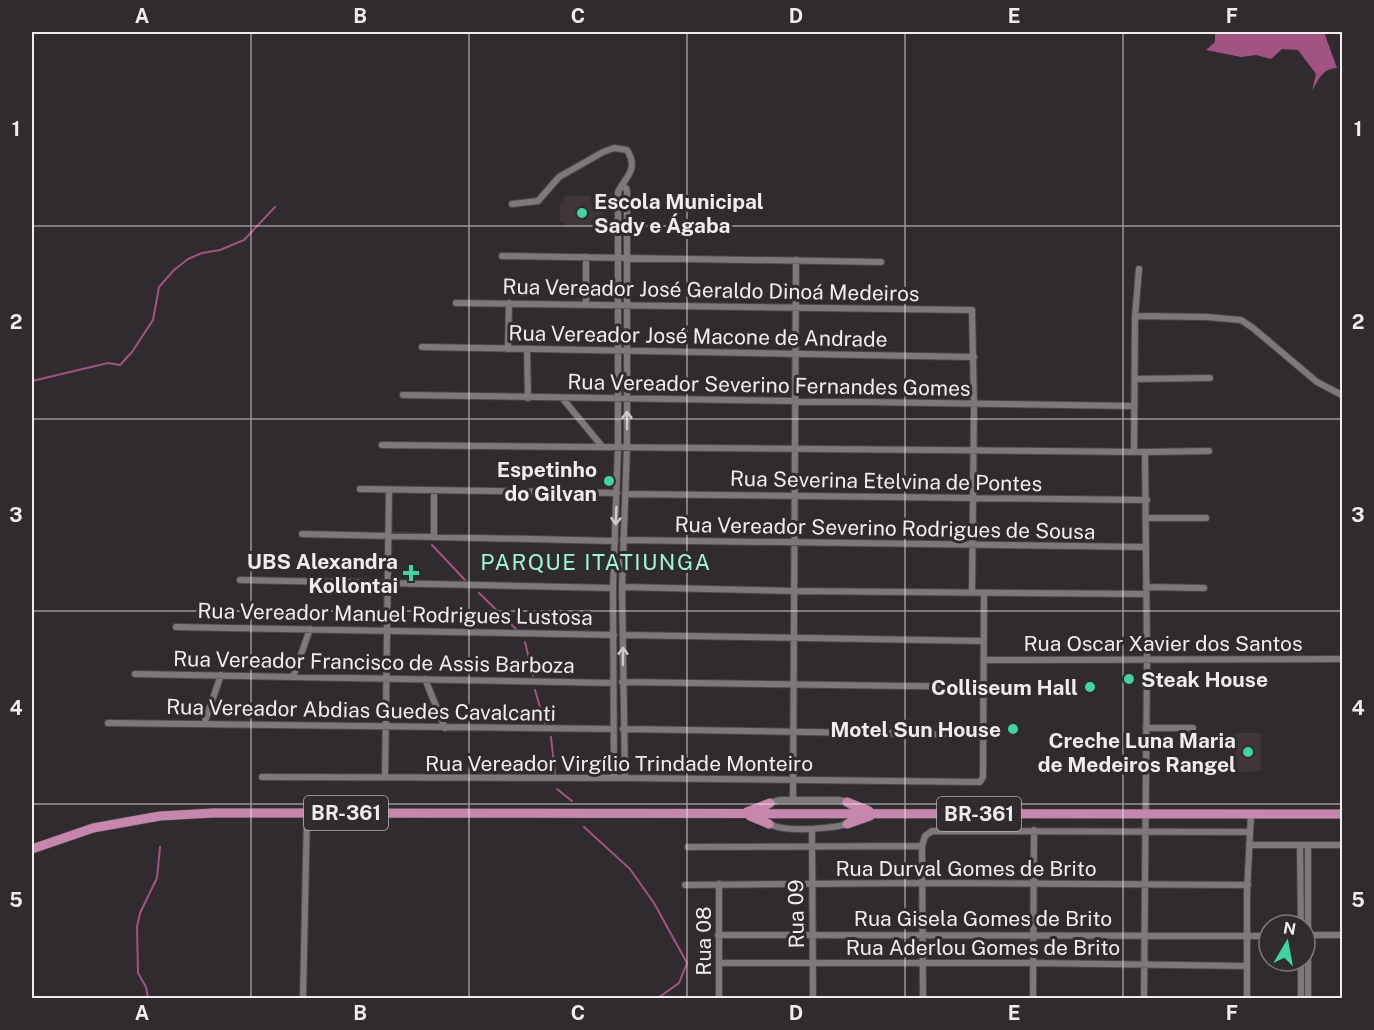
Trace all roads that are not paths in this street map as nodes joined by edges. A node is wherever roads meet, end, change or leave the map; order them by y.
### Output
1 (622, 187) junction
2 (512, 204) dead end
3 (502, 256) dead end
4 (586, 257) junction
5 (618, 257) junction
6 (628, 257) junction
7 (796, 260) junction
8 (881, 262) dead end
9 (1139, 269) dead end
10 (456, 303) dead end
11 (509, 303) junction
12 (586, 304) junction
13 (617, 304) junction
14 (628, 304) junction
15 (797, 308) junction
16 (1135, 316) junction
17 (422, 347) dead end
18 (508, 349) junction
19 (527, 350) junction
20 (618, 352) junction
21 (627, 352) junction
22 (796, 355) junction
23 (974, 357) junction
24 (1210, 378) dead end
25 (1135, 379) junction
26 (403, 395) dead end
27 (1342, 395) edge
28 (528, 398) junction
29 (563, 399) junction
30 (618, 399) junction
31 (627, 399) junction
32 (796, 402) junction
33 (974, 404) junction
34 (1134, 406) junction
35 (382, 445) dead end
36 (601, 445) junction
37 (618, 446) junction
38 (627, 446) junction
39 (796, 449) junction
40 (973, 450) junction
41 (1209, 451) dead end
42 (1134, 452) junction
43 (1145, 452) junction
44 (360, 489) dead end
45 (389, 490) junction
46 (434, 490) junction
47 (617, 493) junction
48 (625, 494) junction
49 (795, 497) junction
50 (973, 498) junction
51 (1147, 500) junction
52 (1146, 518) junction
53 (1206, 518) dead end
54 (302, 534) dead end
55 (388, 536) junction
56 (434, 537) junction
57 (623, 540) junction
58 (615, 541) junction
59 (795, 544) junction
60 (973, 546) junction
61 (1146, 547) junction
62 (240, 580) dead end
63 (387, 584) junction
64 (622, 587) junction
65 (613, 588) junction
66 (1204, 588) dead end
67 (794, 591) junction
68 (1146, 591) junction
69 (972, 593) junction
70 (984, 593) junction
71 (176, 627) dead end
72 (310, 629) junction
73 (387, 630) junction
74 (614, 635) junction
75 (623, 635) junction
76 (794, 638) junction
77 (983, 641) junction
78 (1147, 658) junction
79 (1342, 659) edge
80 (984, 660) junction
81 (135, 674) dead end
82 (221, 675) junction
83 (293, 677) junction
84 (387, 678) junction
85 (425, 679) junction
86 (613, 682) junction
87 (622, 682) junction
88 (794, 686) junction
89 (983, 687) junction
90 (108, 723) dead end
91 (204, 724) junction
92 (386, 727) junction
93 (445, 728) junction
94 (1146, 728) junction
95 (1193, 728) dead end
96 (614, 729) junction
97 (623, 729) junction
98 (792, 733) junction
99 (983, 735) junction
100 (262, 777) dead end
101 (385, 778) junction
102 (614, 778) junction
103 (625, 778) junction
104 (793, 780) junction
105 (793, 800) junction
106 (847, 802) junction
107 (770, 803) junction
108 (307, 813) junction
109 (853, 813) junction
110 (875, 813) junction
111 (744, 814) junction
112 (765, 814) junction
113 (1146, 814) junction
114 (1251, 814) junction
115 (1342, 814) edge
116 (769, 824) junction
117 (847, 824) junction
118 (812, 829) junction
119 (1034, 830) junction
120 (1146, 831) junction
121 (1250, 832) junction
122 (1249, 845) junction
123 (1304, 845) junction
124 (1342, 845) edge
125 (922, 846) junction
126 (688, 847) dead end
127 (812, 847) junction
128 (32, 849) edge
129 (923, 883) junction
130 (719, 884) junction
131 (1033, 884) junction
132 (1145, 884) junction
133 (685, 885) dead end
134 (812, 885) junction
135 (1248, 885) junction
136 (1301, 913) edge
137 (1306, 913) edge
138 (1033, 934) junction
139 (718, 935) junction
140 (812, 935) junction
141 (922, 935) junction
142 (1145, 935) junction
143 (1317, 935) edge
144 (1342, 935) edge
145 (1247, 936) junction
146 (1257, 936) edge
147 (814, 962) junction
148 (719, 963) junction
149 (922, 963) junction
150 (1033, 963) junction
151 (1144, 965) junction
152 (1247, 966) junction
153 (1301, 973) edge
154 (1308, 973) edge
155 (303, 999) edge
156 (720, 999) edge
157 (813, 999) edge
158 (923, 999) edge
159 (1033, 999) edge
160 (1144, 999) edge
161 (1247, 999) edge
162 (1301, 999) edge
163 (1308, 999) edge

1 - 2 street
1 - 5 street
1 - 6 street
3 - 4 street
4 - 5 street
4 - 12 street
5 - 6 street
5 - 13 street
6 - 7 street
6 - 14 street
7 - 8 street
7 - 15 street
9 - 16 street
10 - 11 street, Rua Vereador José Geraldo Dinoá Medeiros
11 - 12 street, Rua Vereador José Geraldo Dinoá Medeiros
11 - 18 street
12 - 13 street, Rua Vereador José Geraldo Dinoá Medeiros
13 - 14 street, Rua Vereador José Geraldo Dinoá Medeiros
13 - 20 street
14 - 15 street, Rua Vereador José Geraldo Dinoá Medeiros
14 - 21 street
15 - 22 street
15 - 23 street, Rua Vereador José Geraldo Dinoá Medeiros
16 - 25 street
16 - 27 street
17 - 18 street, Rua Vereador José Macone de Andrade
18 - 19 street, Rua Vereador José Macone de Andrade
19 - 20 street, Rua Vereador José Macone de Andrade
19 - 28 street
20 - 21 street, Rua Vereador José Macone de Andrade
20 - 30 street
21 - 22 street, Rua Vereador José Macone de Andrade
21 - 31 street
22 - 23 street, Rua Vereador José Macone de Andrade
22 - 32 street
23 - 33 street
24 - 25 street
25 - 34 street
26 - 28 street, Rua Vereador Severino Fernandes Gomes
28 - 29 street, Rua Vereador Severino Fernandes Gomes
29 - 30 street, Rua Vereador Severino Fernandes Gomes
29 - 36 street
30 - 31 street, Rua Vereador Severino Fernandes Gomes
30 - 37 street
31 - 32 street, Rua Vereador Severino Fernandes Gomes
38 -> 31 street
32 - 33 street, Rua Vereador Severino Fernandes Gomes
32 - 39 street
33 - 34 street, Rua Vereador Severino Fernandes Gomes
33 - 40 street
34 - 42 street
35 - 36 street
36 - 37 street
37 - 38 street
37 - 47 street
38 - 39 street
38 - 48 street
39 - 40 street
39 - 49 street
40 - 42 street
40 - 50 street
41 - 43 street
42 - 43 street
43 - 51 street
44 - 45 street
45 - 46 street
45 - 55 street
46 - 47 street
46 - 56 street
47 -> 58 street
48 - 49 street, Rua Severina Etelvina de Pontes
48 - 57 street
49 - 50 street, Rua Severina Etelvina de Pontes
49 - 59 street
50 - 51 street, Rua Severina Etelvina de Pontes
50 - 60 street
51 - 52 street
52 - 53 street
52 - 61 street
54 - 55 street
55 - 56 street
55 - 63 street
56 - 58 street
57 - 59 street, Rua Vereador Severino Rodrigues de Sousa
57 - 64 street
58 - 65 street
59 - 60 street, Rua Vereador Severino Rodrigues de Sousa
59 - 67 street
60 - 61 street, Rua Vereador Severino Rodrigues de Sousa
60 - 69 street
61 - 68 street
62 - 63 street
63 - 65 street
63 - 73 street
64 - 67 street
64 - 75 street
65 - 74 street
66 - 68 street
67 - 69 street
67 - 76 street
68 - 70 street
68 - 78 street
69 - 70 street
70 - 77 street
71 - 72 street, Rua Vereador Manuel Rodrigues Lustosa
72 - 73 street, Rua Vereador Manuel Rodrigues Lustosa
72 - 83 street
73 - 74 street, Rua Vereador Manuel Rodrigues Lustosa
73 - 84 street
74 - 86 street
75 - 76 street, Rua Vereador Manuel Rodrigues Lustosa
87 -> 75 street
76 - 77 street, Rua Vereador Manuel Rodrigues Lustosa
76 - 88 street
77 - 80 street
78 - 79 street, Rua Oscar Xavier dos Santos
78 - 80 street, Rua Oscar Xavier dos Santos
78 - 94 street
80 - 89 street
81 - 82 street, Rua Vereador Francisco de Assis Barboza
82 - 83 street, Rua Vereador Francisco de Assis Barboza
82 - 91 street
83 - 84 street, Rua Vereador Francisco de Assis Barboza
84 - 85 street, Rua Vereador Francisco de Assis Barboza
84 - 92 street
85 - 86 street, Rua Vereador Francisco de Assis Barboza
85 - 93 street
86 - 96 street
87 - 88 street
87 - 97 street
88 - 89 street
88 - 98 street
89 - 99 street
90 - 91 street, Rua Vereador Abdias Guedes Cavalcanti
91 - 92 street, Rua Vereador Abdias Guedes Cavalcanti
92 - 93 street, Rua Vereador Abdias Guedes Cavalcanti
92 - 101 street
93 - 96 street, Rua Vereador Abdias Guedes Cavalcanti
94 - 95 street
94 - 113 street
96 - 102 street
97 - 98 street
97 - 103 street
98 - 99 street
98 - 104 street
99 - 104 street, Rua Vereador Virgílio Trindade Monteiro
100 - 101 street, Rua Vereador Virgílio Trindade Monteiro
101 - 102 street, Rua Vereador Virgílio Trindade Monteiro
102 - 103 street, Rua Vereador Virgílio Trindade Monteiro
103 - 104 street, Rua Vereador Virgílio Trindade Monteiro
104 - 105 street
105 - 106 street
105 - 107 street
106 - 109 street
106 - 110 main road
107 - 111 main road
107 - 112 street
108 - 111 main road, BR-361
108 - 128 main road, BR-361
108 - 155 street
109 - 110 main road, BR-361
109 - 112 main road, BR-361
109 - 117 street
110 - 113 main road, BR-361
110 - 117 main road
111 - 112 main road, BR-361
111 - 116 main road
112 - 116 street
113 - 114 main road, BR-361
113 - 120 street
114 - 115 main road, BR-361
114 - 121 street
116 - 118 street
117 - 118 street
118 - 127 street, Rua 09
119 - 120 street
119 - 125 street
119 - 131 street
120 - 121 street
120 - 132 street
121 - 122 street
122 - 123 street
122 - 135 street
123 - 124 street
123 - 136 street
123 - 137 street
125 - 127 street
125 - 129 street
126 - 127 street
127 - 134 street, Rua 09
129 - 131 street, Rua Durval Gomes de Brito
129 - 134 street, Rua Durval Gomes de Brito
129 - 141 street
130 - 133 street, Rua Durval Gomes de Brito
130 - 134 street, Rua Durval Gomes de Brito
130 - 139 street, Rua 08
131 - 132 street, Rua Durval Gomes de Brito
131 - 138 street
132 - 135 street, Rua Durval Gomes de Brito
132 - 142 street
134 - 140 street, Rua 09
135 - 145 street
138 - 141 street, Rua Gisela Gomes de Brito
138 - 142 street, Rua Gisela Gomes de Brito
138 - 150 street
139 - 140 street, Rua Gisela Gomes de Brito
139 - 148 street, Rua 08
140 - 141 street, Rua Gisela Gomes de Brito
140 - 147 street, Rua 09
141 - 149 street
142 - 145 street, Rua Gisela Gomes de Brito
142 - 151 street
143 - 144 street
145 - 146 street, Rua Gisela Gomes de Brito
145 - 152 street
147 - 148 street, Rua Aderlou Gomes de Brito
147 - 149 street, Rua Aderlou Gomes de Brito
147 - 157 street, Rua 09
148 - 156 street, Rua 08
149 - 150 street, Rua Aderlou Gomes de Brito
149 - 158 street
150 - 151 street, Rua Aderlou Gomes de Brito
150 - 159 street
151 - 152 street, Rua Aderlou Gomes de Brito
151 - 160 street
152 - 161 street
153 - 162 street
154 - 163 street

